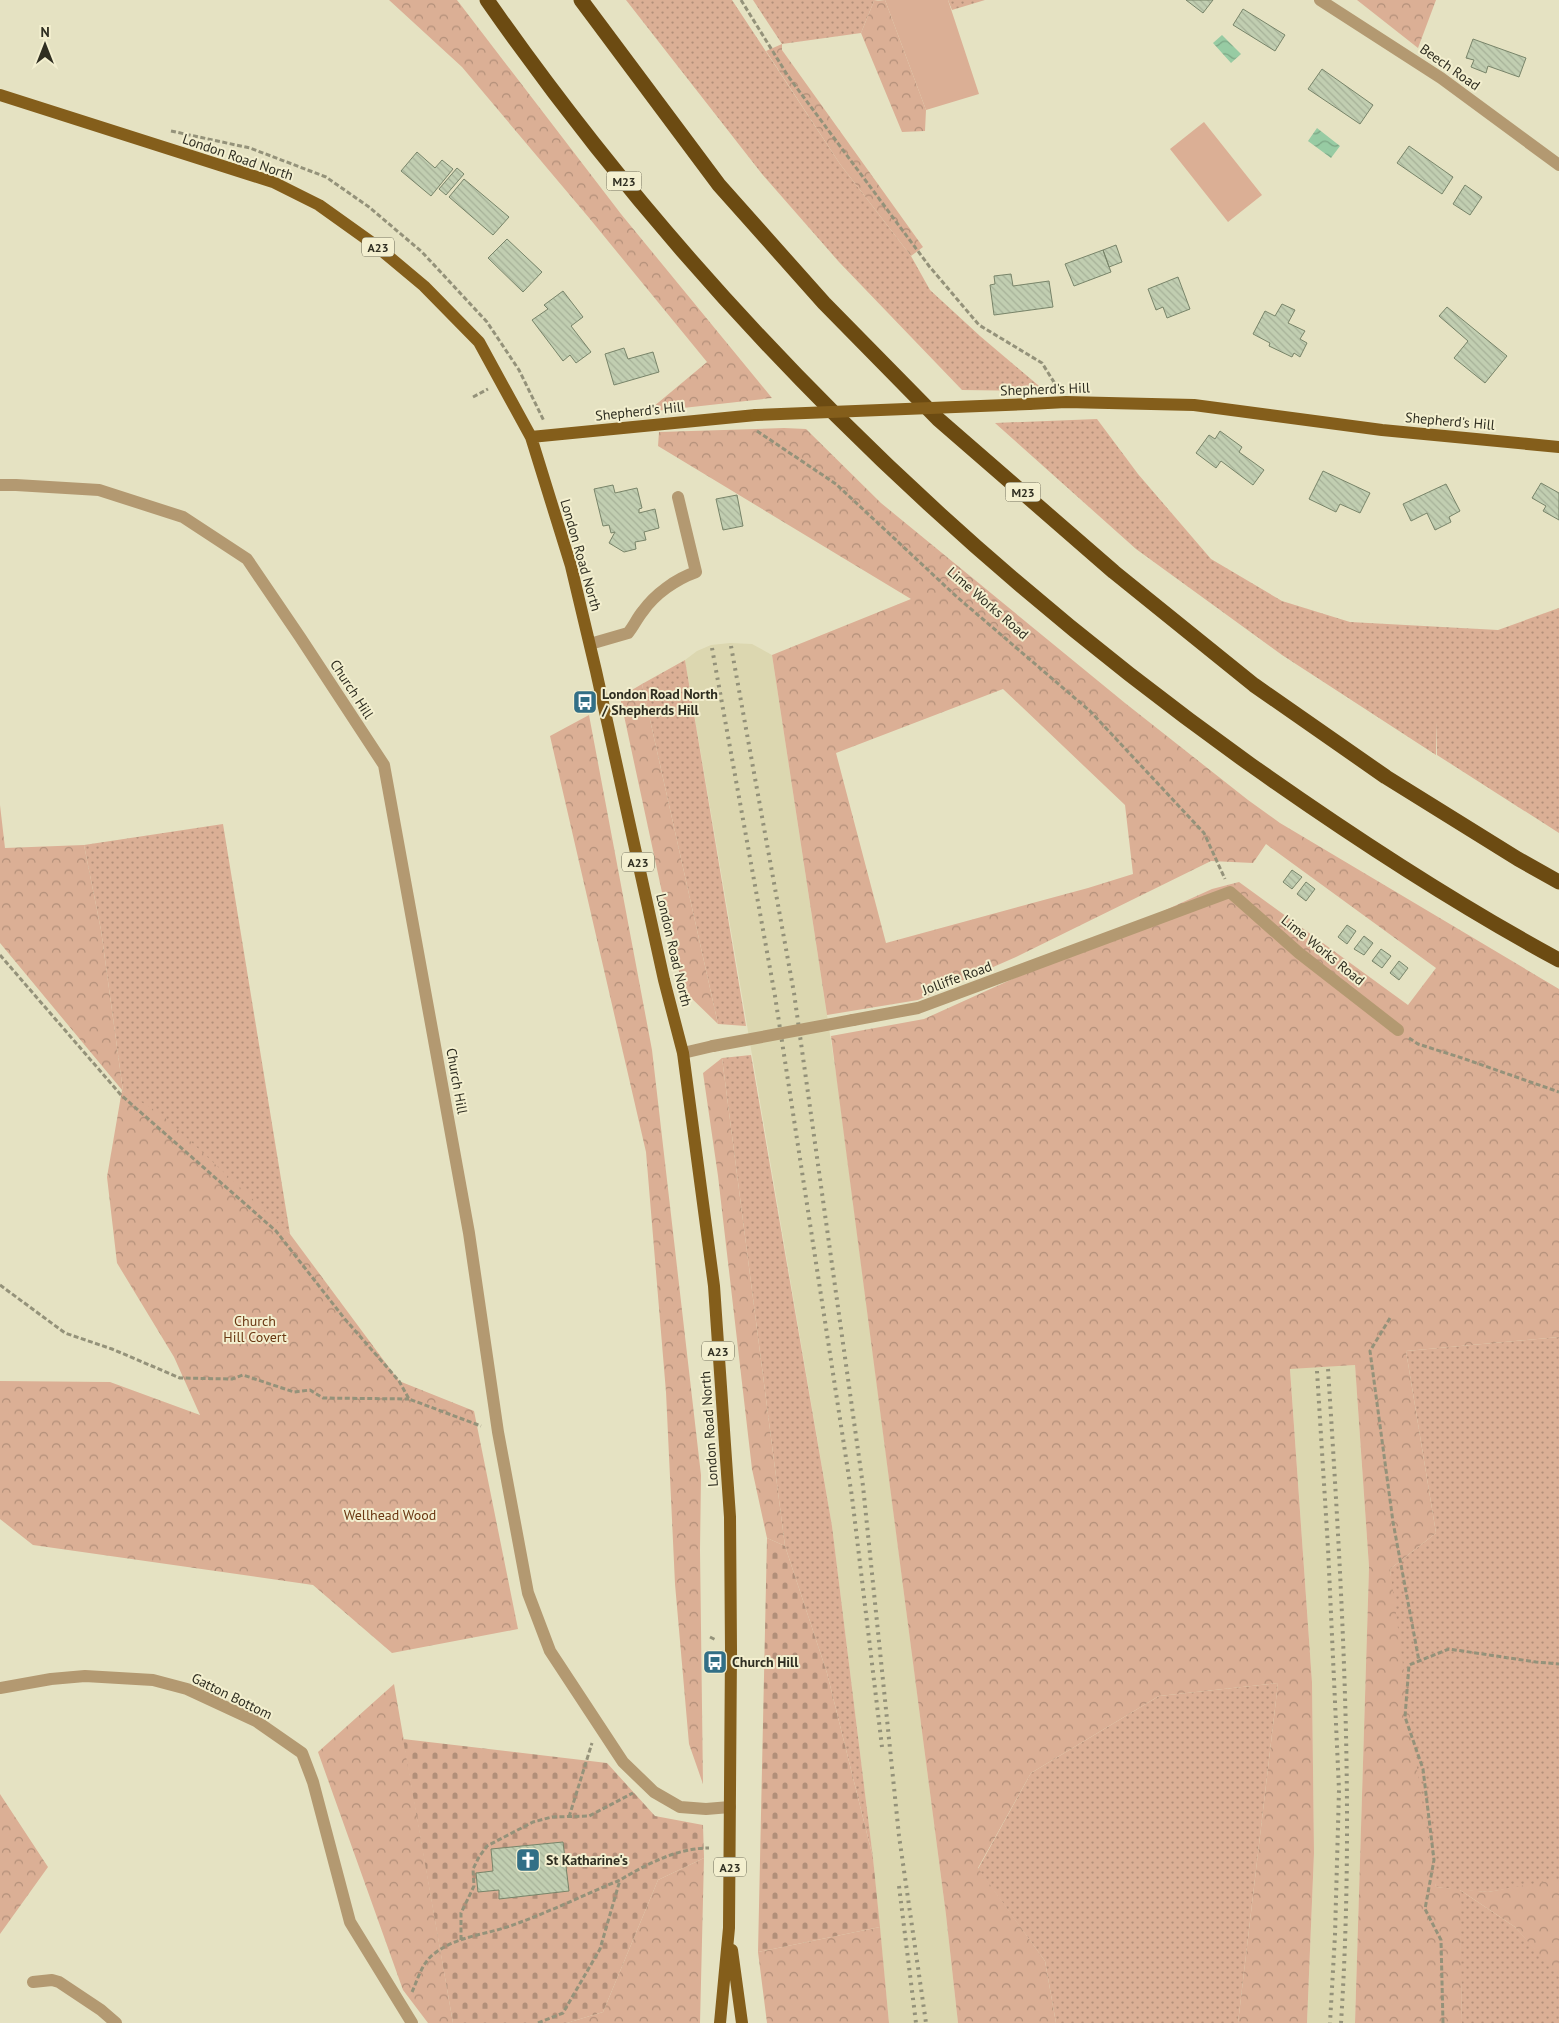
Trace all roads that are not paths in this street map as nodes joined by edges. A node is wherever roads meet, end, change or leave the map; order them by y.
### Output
1 (487, 0) edge
2 (581, 0) edge
3 (1320, 0) edge
4 (0, 95) edge
5 (1559, 165) edge
6 (531, 437) junction
7 (1559, 447) edge
8 (0, 485) edge
9 (678, 497) dead end
10 (590, 644) junction
11 (1559, 882) edge
12 (1230, 892) joint
13 (1559, 960) edge
14 (1398, 1030) dead end
15 (683, 1053) junction
16 (0, 1688) edge
17 (730, 1807) junction
18 (729, 1928) junction
19 (34, 1982) dead end
20 (116, 2023) edge
21 (412, 2023) edge
22 (720, 2023) edge
23 (742, 2023) edge

1 - 13 highway, M23
2 - 11 highway, M23
3 - 5 street, Beech Road
4 - 6 main road, London Road North / A23
6 - 7 main road, Shepherd's Hill, bridge
6 - 10 main road, London Road North / A23
8 - 17 street, Church Hill
9 - 10 street
10 - 15 main road, London Road North / A23
12 - 14 street, Lime Works Road
12 - 15 street, Jolliffe Road, bridge
15 - 17 main road, London Road North / A23
16 - 21 street, Gatton Bottom
17 - 18 main road, London Road North / A23
18 - 22 main road, London Road North / A23
18 - 23 main road, London Road North / A23
19 - 20 street

